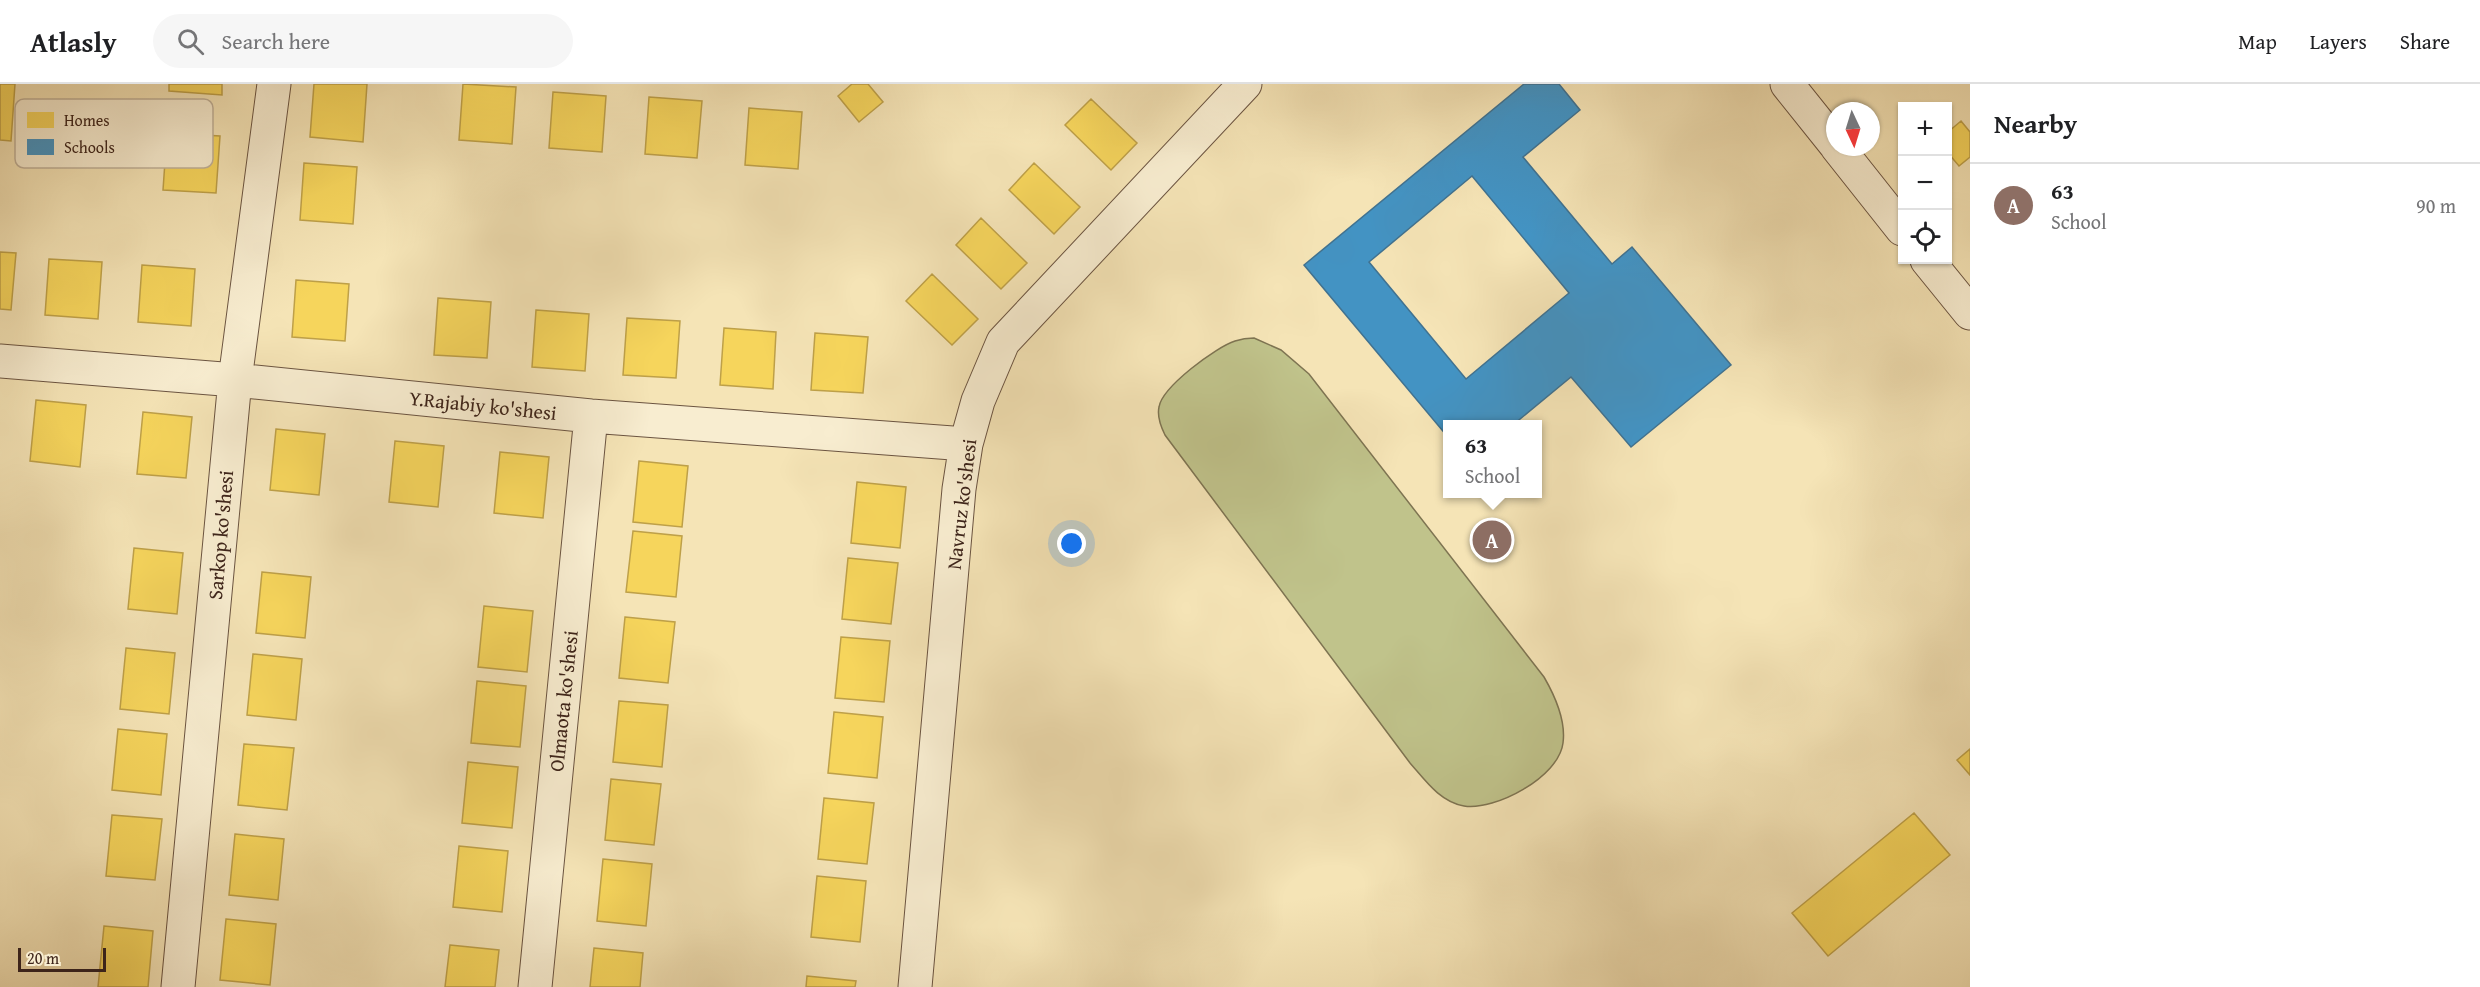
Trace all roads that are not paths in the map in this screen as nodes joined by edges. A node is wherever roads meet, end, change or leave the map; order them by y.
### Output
1 (274, 84) edge
2 (1245, 84) edge
3 (1787, 84) edge
4 (1826, 133) edge
5 (1844, 156) edge
6 (1898, 224) edge
7 (1930, 264) edge
8 (1970, 313) edge
9 (0, 361) edge
10 (235, 380) junction
11 (591, 416) junction
12 (966, 444) junction
13 (178, 987) edge
14 (535, 987) edge
15 (915, 987) edge

1 - 10 street, Sarkop ko'shesi
2 - 12 street, Navruz ko'shesi
3 - 4 street
5 - 6 street
7 - 8 street
9 - 10 street, Y.Rajabiy ko'shesi
10 - 11 street, Y.Rajabiy ko'shesi
10 - 13 street, Sarkop ko'shesi
11 - 12 street, Y.Rajabiy ko'shesi
11 - 14 street, Olmaota ko'shesi
12 - 15 street, Navruz ko'shesi

